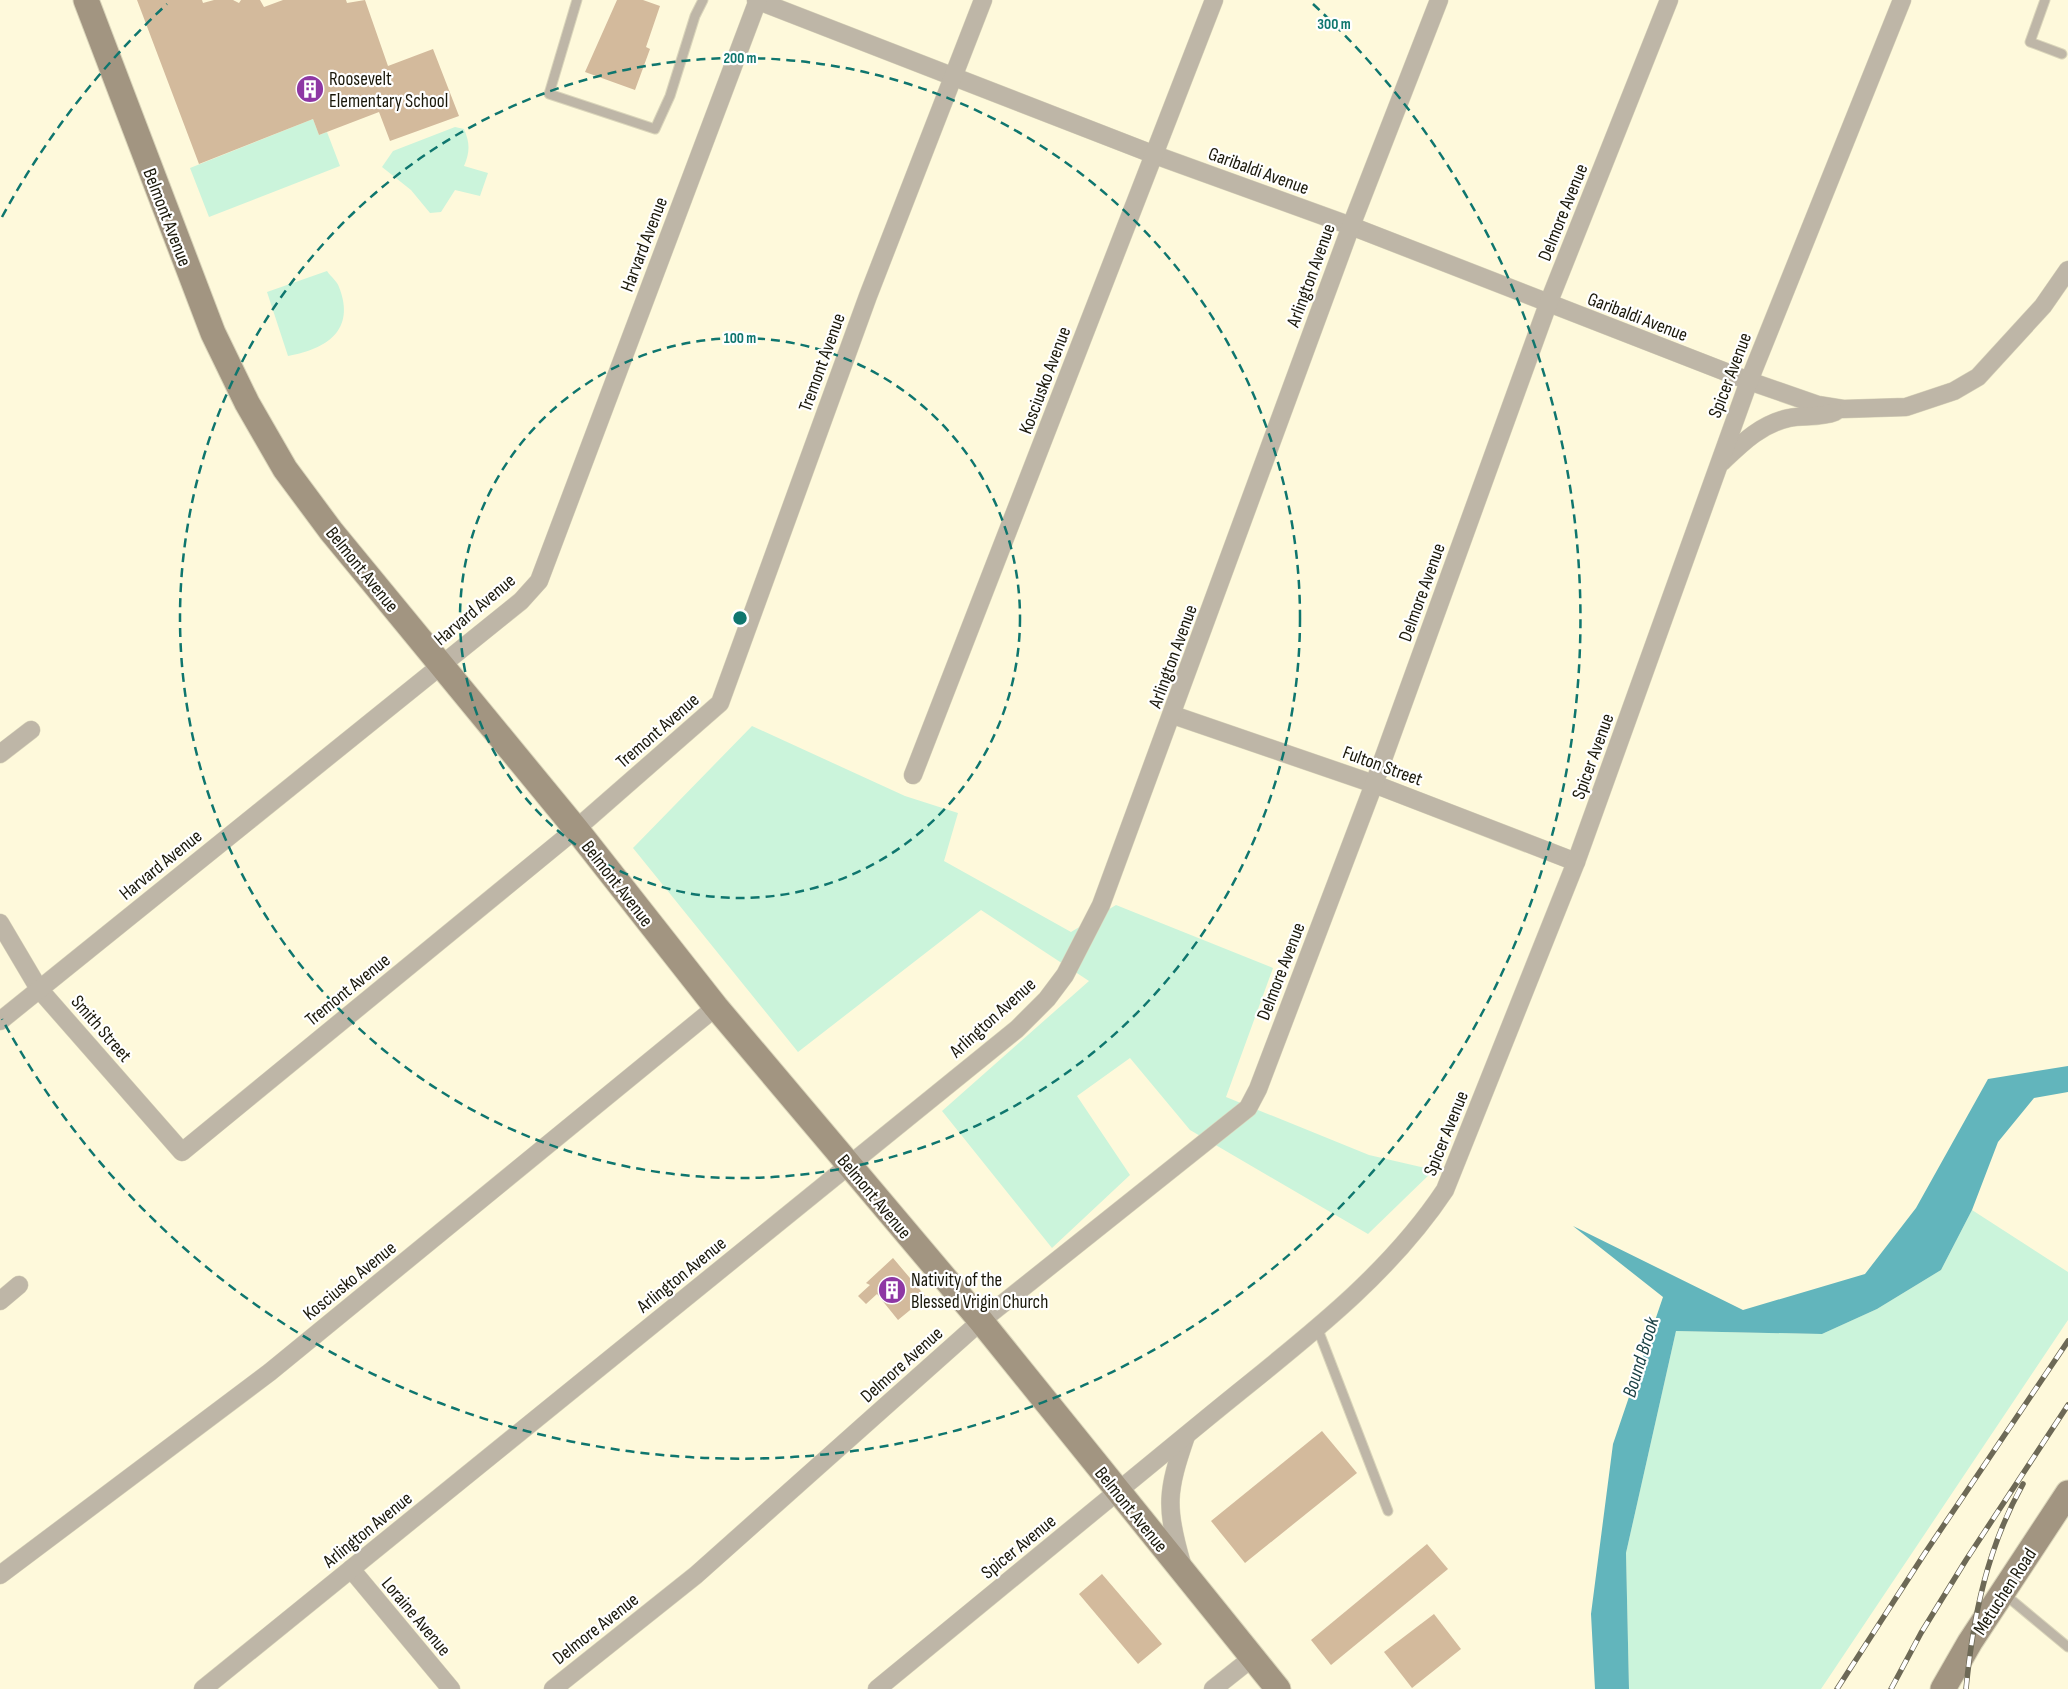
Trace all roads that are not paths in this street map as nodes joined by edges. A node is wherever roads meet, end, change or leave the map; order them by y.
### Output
1 (86, 0) edge
2 (577, 0) edge
3 (703, 0) edge
4 (757, 0) edge
5 (983, 0) edge
6 (1214, 0) edge
7 (1439, 0) edge
8 (1669, 0) edge
9 (1902, 0) edge
10 (2045, 0) edge
11 (2062, 54) dead end
12 (953, 77) junction
13 (1155, 156) junction
14 (1351, 226) junction
15 (2068, 270) edge
16 (1548, 304) junction
17 (1749, 381) junction
18 (1843, 410) junction
19 (1718, 466) junction
20 (441, 664) junction
21 (1173, 715) junction
22 (31, 730) dead end
23 (0, 754) edge
24 (913, 776) dead end
25 (1374, 784) junction
26 (576, 829) junction
27 (1576, 862) junction
28 (0, 923) edge
29 (39, 989) junction
30 (716, 1007) junction
31 (0, 1022) edge
32 (182, 1152) joint
33 (848, 1165) junction
34 (19, 1285) dead end
35 (0, 1301) edge
36 (981, 1321) junction
37 (1317, 1327) junction
38 (1186, 1435) junction
39 (1118, 1491) junction
40 (2068, 1494) edge
41 (1388, 1511) dead end
42 (351, 1569) junction
43 (0, 1576) edge
44 (1186, 1576) junction
45 (2002, 1593) junction
46 (2068, 1647) edge
47 (1252, 1658) junction
48 (1949, 1685) edge
49 (203, 1689) edge
50 (451, 1689) edge
51 (553, 1689) edge
52 (877, 1689) edge
53 (1213, 1689) edge
54 (1278, 1689) edge

1 - 20 street, Belmont Avenue
2 - 3 lane
4 - 12 street, Garibaldi Avenue
4 - 20 street, Harvard Avenue
5 - 12 street, Tremont Avenue
6 - 13 street, Kosciusko Avenue
7 - 14 street, Arlington Avenue
8 - 16 street, Delmore Avenue
9 - 17 street, Spicer Avenue
10 - 11 lane
12 - 13 street, Garibaldi Avenue
12 - 26 street, Tremont Avenue
13 - 14 street, Garibaldi Avenue
13 - 24 street, Kosciusko Avenue
14 - 16 street, Garibaldi Avenue
14 - 21 street, Arlington Avenue
15 - 18 street
16 - 17 street, Garibaldi Avenue
16 - 25 street, Delmore Avenue
17 - 18 street, Garibaldi Avenue
17 - 19 street, Spicer Avenue
18 - 19 street
19 - 27 street, Spicer Avenue
20 - 26 street, Belmont Avenue
20 - 29 street, Harvard Avenue
21 - 25 street, Fulton Street
21 - 33 street, Arlington Avenue
22 - 23 street
25 - 27 street, Fulton Street
25 - 36 street, Delmore Avenue
26 - 30 street, Belmont Avenue
26 - 32 street, Tremont Avenue
27 - 37 street, Spicer Avenue
28 - 29 street, Smith Street
29 - 31 street, Harvard Avenue
29 - 32 street, Smith Street
30 - 33 street, Belmont Avenue
30 - 43 street, Kosciusko Avenue
33 - 36 street, Belmont Avenue
33 - 42 street, Arlington Avenue
34 - 35 street
36 - 39 street, Belmont Avenue
36 - 51 street, Delmore Avenue
37 - 38 street, Spicer Avenue
37 - 41 lane
38 - 39 street, Spicer Avenue
38 - 44 street
39 - 44 street, Belmont Avenue
39 - 52 street, Spicer Avenue
40 - 45 street, Metuchen Road
42 - 49 street, Arlington Avenue
42 - 50 street, Loraine Avenue
44 - 47 street, Belmont Avenue
45 - 46 lane
45 - 48 street, Metuchen Road
47 - 53 street
47 - 54 street, Belmont Avenue

